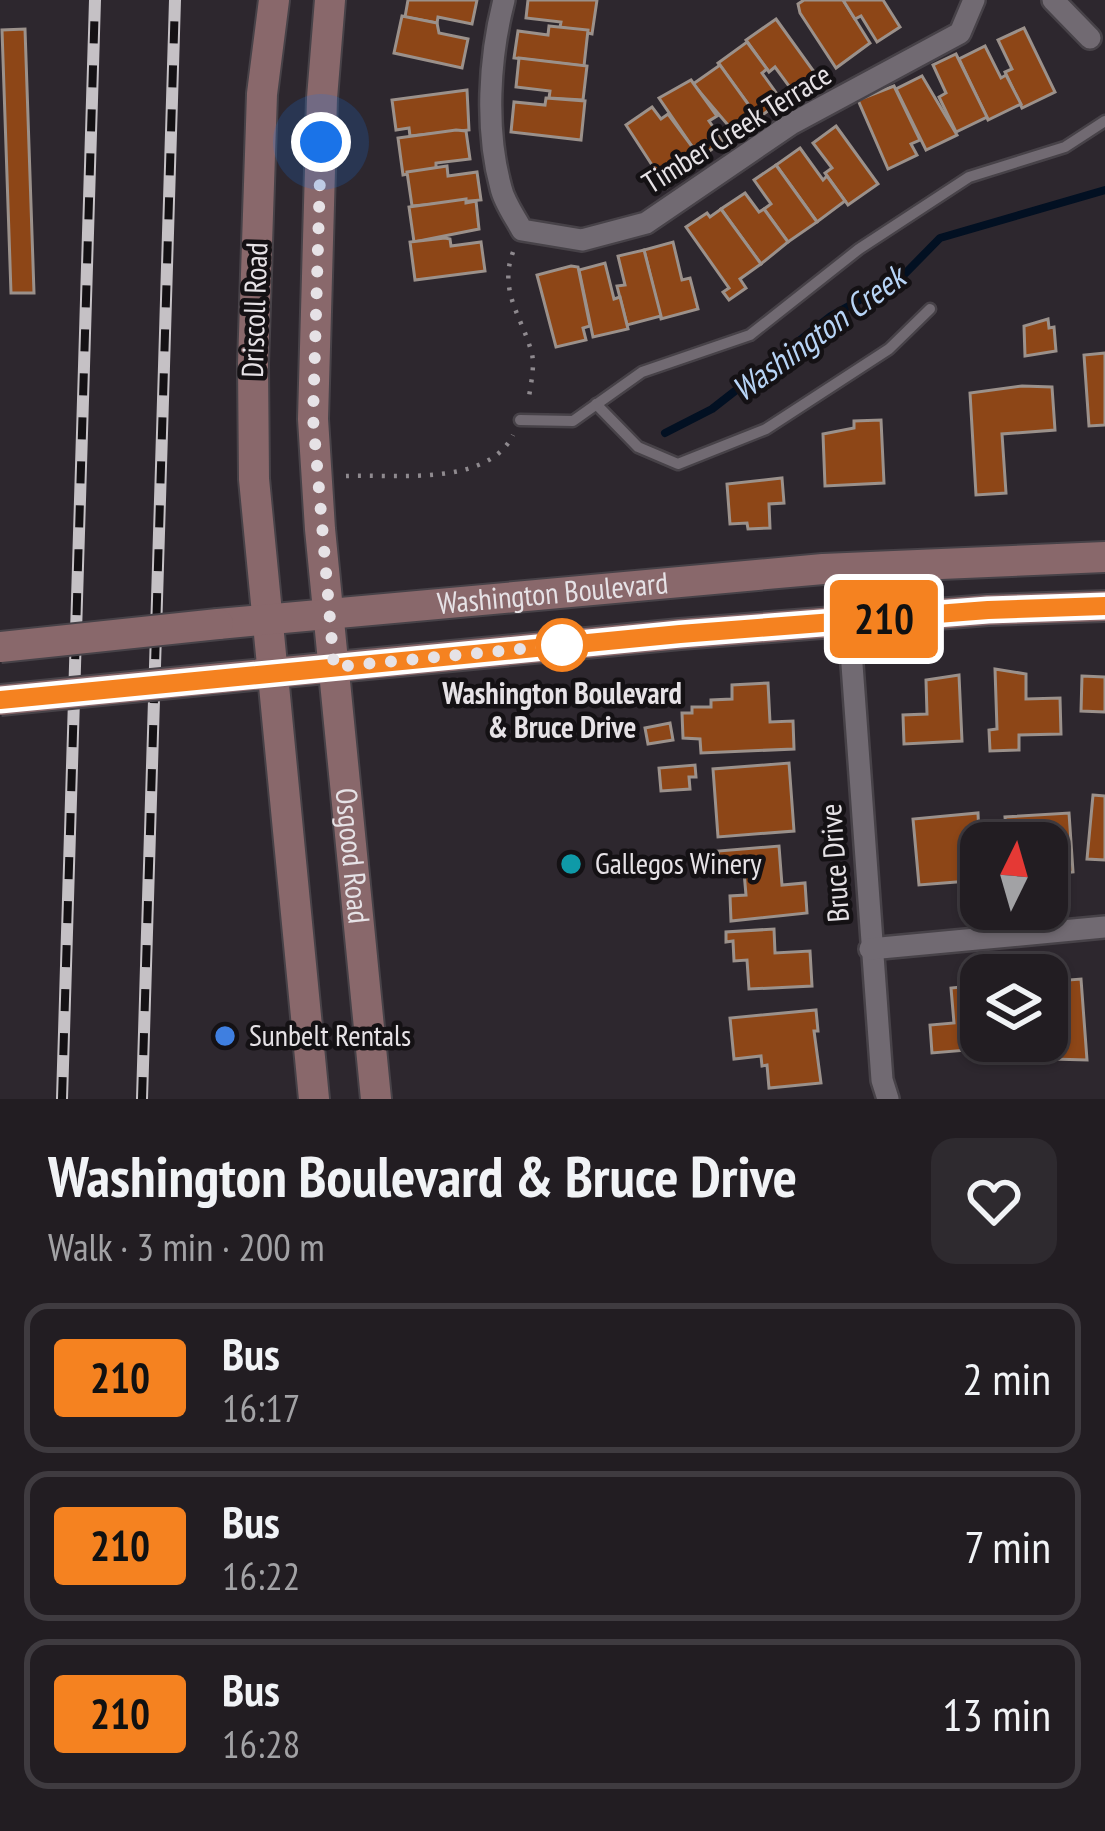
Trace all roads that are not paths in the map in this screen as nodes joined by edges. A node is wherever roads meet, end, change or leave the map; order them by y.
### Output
1 (274, 0) edge
2 (330, 0) edge
3 (504, 0) edge
4 (974, 0) edge
5 (1053, 0) edge
6 (1090, 38) dead end
7 (1105, 121) edge
8 (930, 309) dead end
9 (596, 404) junction
10 (520, 420) road end
11 (1105, 557) edge
12 (1105, 606) edge
13 (328, 614) junction
14 (267, 620) junction
15 (849, 622) junction
16 (0, 646) edge
17 (334, 667) junction
18 (272, 673) junction
19 (0, 700) edge
20 (1105, 927) edge
21 (870, 949) junction
22 (314, 1099) edge
23 (376, 1099) edge
24 (888, 1099) edge

1 - 14 main road, Driscoll Road
2 - 13 main road, Driscoll Road
3 - 4 street, Timber Creek Terrace
5 - 6 street
7 - 9 lane
8 - 9 lane
9 - 10 lane
11 - 13 main road, Washington Boulevard
12 - 15 main road, Washington Boulevard
13 - 14 main road, Washington Boulevard
13 - 17 main road, Osgood Road
14 - 16 main road, Washington Boulevard, bridge
14 - 18 main road, Osgood Road
15 - 17 main road, Washington Boulevard
15 - 21 street, Bruce Drive
17 - 18 main road, Washington Boulevard
17 - 23 main road, Osgood Road
18 - 19 main road, Washington Boulevard, bridge
18 - 22 main road, Osgood Road
20 - 21 street
21 - 24 street, Bruce Drive

